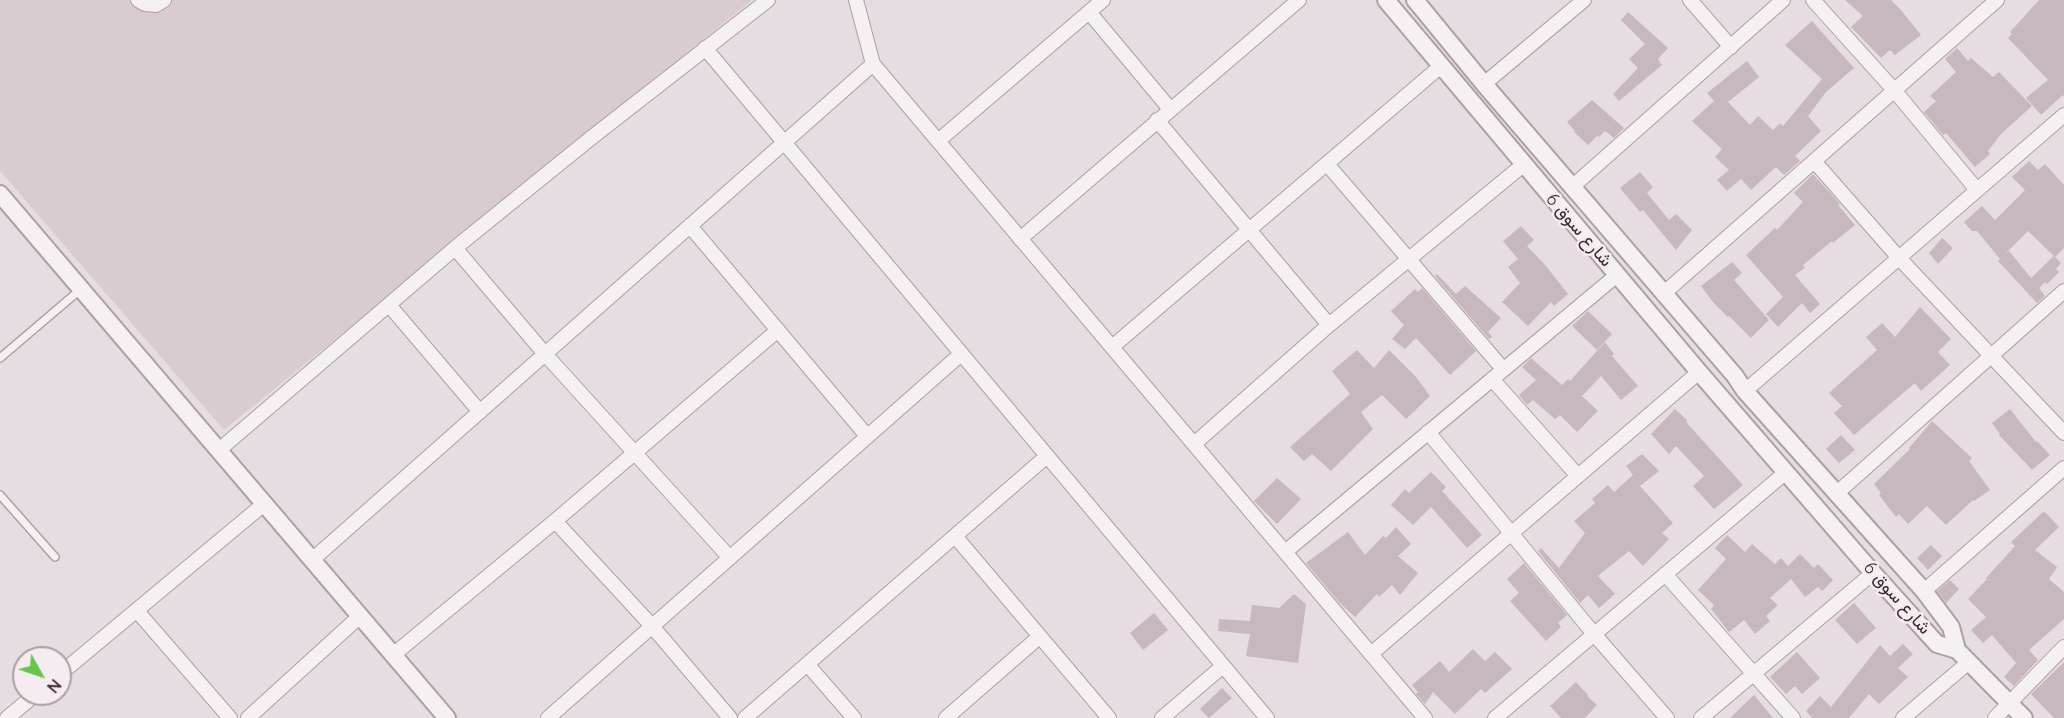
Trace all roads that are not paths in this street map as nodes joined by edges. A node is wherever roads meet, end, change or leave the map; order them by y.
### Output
1 (138, 0) edge
2 (164, 0) edge
3 (768, 0) edge
4 (856, 0) edge
5 (1103, 0) edge
6 (1299, 0) edge
7 (1386, 0) edge
8 (1415, 0) edge
9 (1584, 0) edge
10 (1690, 0) edge
11 (1784, 0) edge
12 (1813, 0) edge
13 (1996, 0) edge
14 (1089, 12) junction
15 (1731, 47) junction
16 (705, 48) junction
17 (873, 64) junction
18 (1441, 66) junction
19 (1484, 84) junction
20 (1894, 90) junction
21 (1170, 109) junction
22 (2064, 115) edge
23 (1158, 120) junction
24 (938, 141) junction
25 (784, 143) junction
26 (1814, 161) junction
27 (1327, 164) junction
28 (1523, 165) junction
29 (1572, 188) junction
30 (1977, 190) junction
31 (0, 194) edge
32 (690, 226) junction
33 (1248, 229) junction
34 (1020, 239) junction
35 (455, 248) junction
36 (1899, 258) junction
37 (1409, 259) junction
38 (1617, 275) junction
39 (81, 289) junction
40 (1663, 294) junction
41 (2062, 297) edge
42 (389, 305) junction
43 (1329, 325) junction
44 (777, 330) junction
45 (1112, 347) junction
46 (545, 354) junction
47 (961, 354) junction
48 (1991, 356) junction
49 (0, 358) edge
50 (1503, 369) junction
51 (1699, 372) junction
52 (1492, 379) junction
53 (1745, 391) junction
54 (480, 411) junction
55 (1428, 432) junction
56 (2064, 433) edge
57 (867, 436) junction
58 (1194, 444) junction
59 (219, 450) junction
60 (635, 453) junction
61 (1047, 456) junction
62 (2064, 468) edge
63 (1785, 473) junction
64 (1577, 475) junction
65 (1836, 494) junction
66 (0, 495) edge
67 (264, 504) junction
68 (555, 521) junction
69 (1510, 532) junction
70 (955, 536) junction
71 (1285, 552) junction
72 (55, 557) dead end
73 (730, 558) junction
74 (312, 560) junction
75 (1873, 573) junction
76 (1665, 574) junction
77 (1924, 591) junction
78 (137, 611) junction
79 (360, 616) junction
80 (652, 627) junction
81 (1594, 634) junction
82 (1039, 637) junction
83 (2064, 647) edge
84 (1957, 650) junction
85 (1371, 654) junction
86 (393, 655) junction
87 (1969, 662) junction
88 (72, 664) edge
89 (807, 664) junction
90 (1223, 666) junction
91 (1753, 674) junction
92 (2010, 705) junction
93 (22, 706) edge
94 (443, 717) edge
95 (7, 718) edge
96 (230, 718) edge
97 (248, 718) edge
98 (548, 718) edge
99 (730, 718) edge
100 (745, 718) edge
101 (854, 718) edge
102 (946, 718) edge
103 (1109, 718) edge
104 (1162, 718) edge
105 (1267, 718) edge
106 (1425, 718) edge
107 (1495, 718) edge
108 (1667, 718) edge
109 (1701, 718) edge
110 (1793, 718) edge
111 (1903, 718) edge
112 (1995, 718) edge
113 (2024, 718) edge

1 - 2 street
3 - 16 street
4 - 17 street
5 - 14 street
6 - 21 street
7 - 18 street, شارع سوق 6
8 - 19 street, شارع سوق 6
9 - 19 street
10 - 15 street
11 - 15 street
12 - 20 street
13 - 20 street
14 - 21 street
14 - 24 street
15 - 29 street
16 - 25 street
16 - 35 street
17 - 24 street
17 - 25 street
18 - 27 street
18 - 28 street, شارع سوق 6
19 - 29 street, شارع سوق 6
20 - 26 street
20 - 30 street
21 - 23 street
22 - 30 street
23 - 33 street
23 - 34 street
24 - 34 street
25 - 32 street
25 - 47 street
26 - 36 street
26 - 40 street
27 - 33 street
27 - 37 street
28 - 37 street
28 - 38 street, شارع سوق 6
29 - 40 street, شارع سوق 6
30 - 36 street
31 - 39 street
32 - 44 street
32 - 46 street
33 - 43 street
33 - 45 street
34 - 45 street
35 - 42 street
35 - 46 street
36 - 48 street
36 - 53 street
37 - 43 street
37 - 50 street
38 - 50 street
38 - 51 street, شارع سوق 6
39 - 49 lane
39 - 59 street
40 - 53 street, شارع سوق 6
41 - 48 street
42 - 54 street
42 - 59 street
43 - 58 street
44 - 57 street
44 - 60 street
45 - 58 street
46 - 54 street
46 - 60 street
47 - 57 street
47 - 61 street
48 - 56 street
48 - 65 street
50 - 52 street
51 - 63 street, شارع سوق 6
51 - 64 street
52 - 55 street
52 - 64 street
53 - 65 street, شارع سوق 6
54 - 74 street
55 - 69 street
55 - 71 street
57 - 73 street
58 - 71 street
59 - 67 street
60 - 68 street
60 - 73 street
61 - 70 street
61 - 90 street
62 - 77 street
63 - 75 street, شارع سوق 6
63 - 76 street
64 - 69 street
65 - 77 street, شارع سوق 6
66 - 72 lane
67 - 74 street
67 - 78 street
68 - 80 street
68 - 86 street
69 - 81 street
69 - 85 street
70 - 82 street
70 - 89 street
71 - 85 street
73 - 80 street
74 - 79 street
75 - 84 street, شارع سوق 6
75 - 91 street
76 - 81 street
76 - 91 street
77 - 84 street, شارع سوق 6
78 - 88 street
78 - 96 street
79 - 86 street
79 - 97 street
80 - 98 street
80 - 99 street
81 - 107 street
81 - 108 street
82 - 102 street
82 - 103 street
83 - 92 street
84 - 87 street
85 - 106 street
86 - 94 street
87 - 92 street
87 - 111 street
89 - 100 street
89 - 101 street
90 - 104 street
90 - 105 street
91 - 109 street
91 - 110 street
92 - 112 street
92 - 113 street
93 - 95 street

